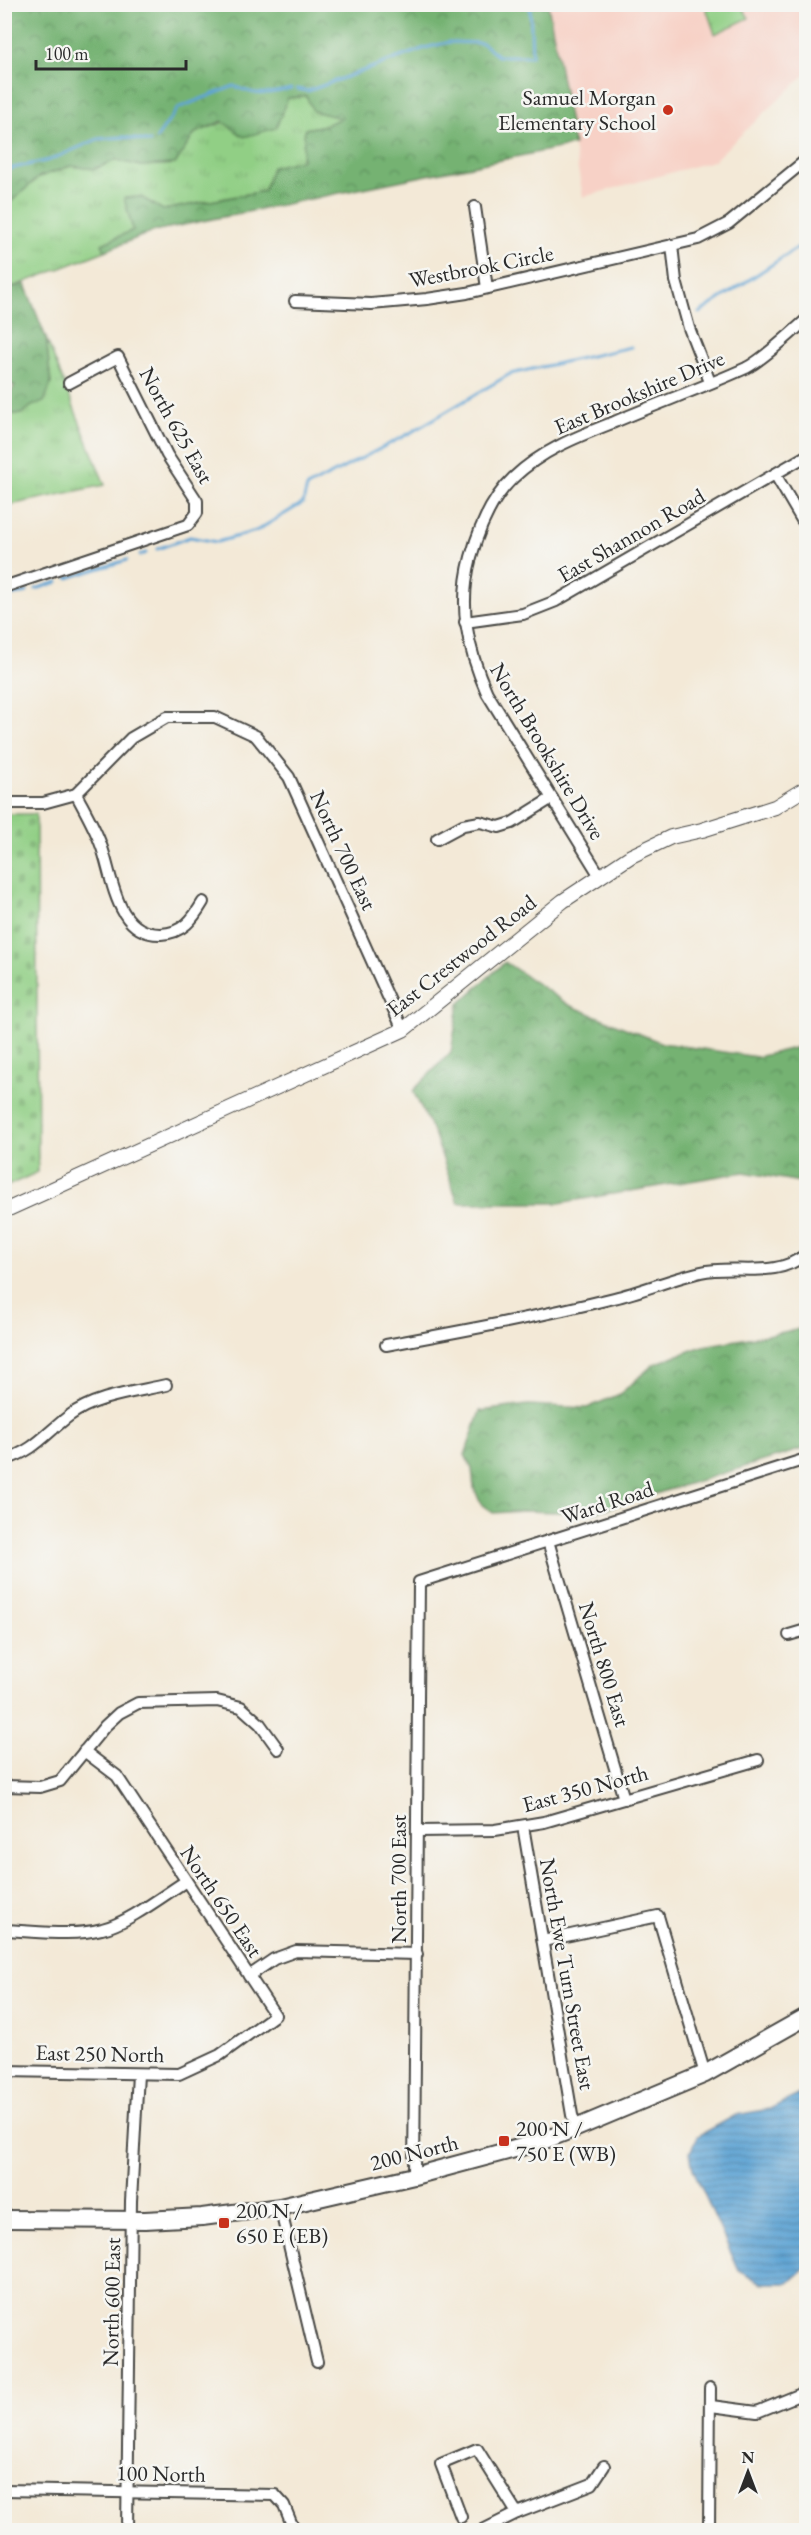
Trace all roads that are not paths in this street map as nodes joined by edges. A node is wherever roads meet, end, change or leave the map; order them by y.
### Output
1 (807, 160) edge
2 (475, 207) dead end
3 (672, 245) junction
4 (487, 288) junction
5 (295, 301) dead end
6 (807, 320) edge
7 (710, 382) junction
8 (69, 383) dead end
9 (807, 456) edge
10 (775, 474) junction
11 (492, 504) joint
12 (802, 520) dead end
13 (4, 587) edge
14 (465, 622) junction
15 (807, 788) edge
16 (76, 794) junction
17 (552, 798) junction
18 (4, 803) edge
19 (437, 839) dead end
20 (600, 876) junction
21 (203, 902) dead end
22 (403, 1030) junction
23 (4, 1211) edge
24 (807, 1254) edge
25 (386, 1345) dead end
26 (166, 1385) dead end
27 (807, 1459) edge
28 (4, 1460) edge
29 (548, 1541) junction
30 (419, 1582) joint
31 (807, 1630) edge
32 (789, 1635) dead end
33 (278, 1749) dead end
34 (84, 1751) junction
35 (758, 1760) dead end
36 (4, 1786) edge
37 (624, 1799) junction
38 (523, 1826) junction
39 (418, 1831) junction
40 (186, 1881) junction
41 (4, 1930) edge
42 (543, 1941) junction
43 (417, 1954) junction
44 (249, 1976) junction
45 (807, 2017) edge
46 (4, 2071) edge
47 (138, 2073) junction
48 (705, 2074) junction
49 (576, 2128) junction
50 (414, 2176) junction
51 (280, 2207) junction
52 (4, 2219) edge
53 (131, 2220) junction
54 (317, 2362) dead end
55 (710, 2388) dead end
56 (807, 2392) edge
57 (711, 2406) junction
58 (604, 2466) dead end
59 (4, 2490) edge
60 (128, 2492) junction
61 (518, 2513) junction
62 (461, 2517) dead end
63 (127, 2530) edge
64 (294, 2530) edge
65 (482, 2530) edge
66 (709, 2530) edge

1 - 3 street, Westbrook Circle
2 - 4 street
3 - 4 street, Westbrook Circle
3 - 7 street
4 - 5 street, Westbrook Circle
6 - 7 street, East Brookshire Drive
7 - 11 street, East Brookshire Drive
8 - 13 street, North 625 East
9 - 10 street, East Shannon Road
10 - 12 street
10 - 14 street, East Shannon Road
11 - 14 street, North Brookshire Drive
14 - 17 street, North Brookshire Drive
15 - 20 street, East Crestwood Road
16 - 18 street
16 - 21 street
16 - 22 street, North 700 East
17 - 19 street
17 - 20 street, North Brookshire Drive
20 - 22 street, East Crestwood Road
22 - 23 street, East Crestwood Road
24 - 25 street
26 - 28 street
27 - 29 street, Ward Road
29 - 30 street, Ward Road
29 - 37 street, North 800 East
30 - 39 street, North 700 East
31 - 32 street
33 - 34 street
34 - 36 street
34 - 40 street, North 650 East
35 - 37 street, East 350 North
37 - 38 street, East 350 North
38 - 39 street, East 350 North
38 - 42 street, North Ewe Turn Street East
39 - 43 street, North 700 East
40 - 41 street
40 - 44 street, North 650 East
42 - 48 street
42 - 49 street, North Ewe Turn Street East
43 - 44 street, North 650 East
43 - 50 street, North 700 East
44 - 47 street, East 250 North
45 - 48 main road, 200 North
46 - 47 street, East 250 North
47 - 53 street, North 600 East
48 - 49 main road, 200 North
49 - 50 main road, 200 North
50 - 51 main road, 200 North
51 - 53 main road, 200 North
51 - 54 street
52 - 53 main road, 200 North
53 - 60 street, North 600 East
55 - 57 street
56 - 57 street
57 - 66 street
58 - 61 street
59 - 60 street, 100 North
60 - 63 street, North 600 East
60 - 64 street, 100 North
61 - 62 street
61 - 65 street

